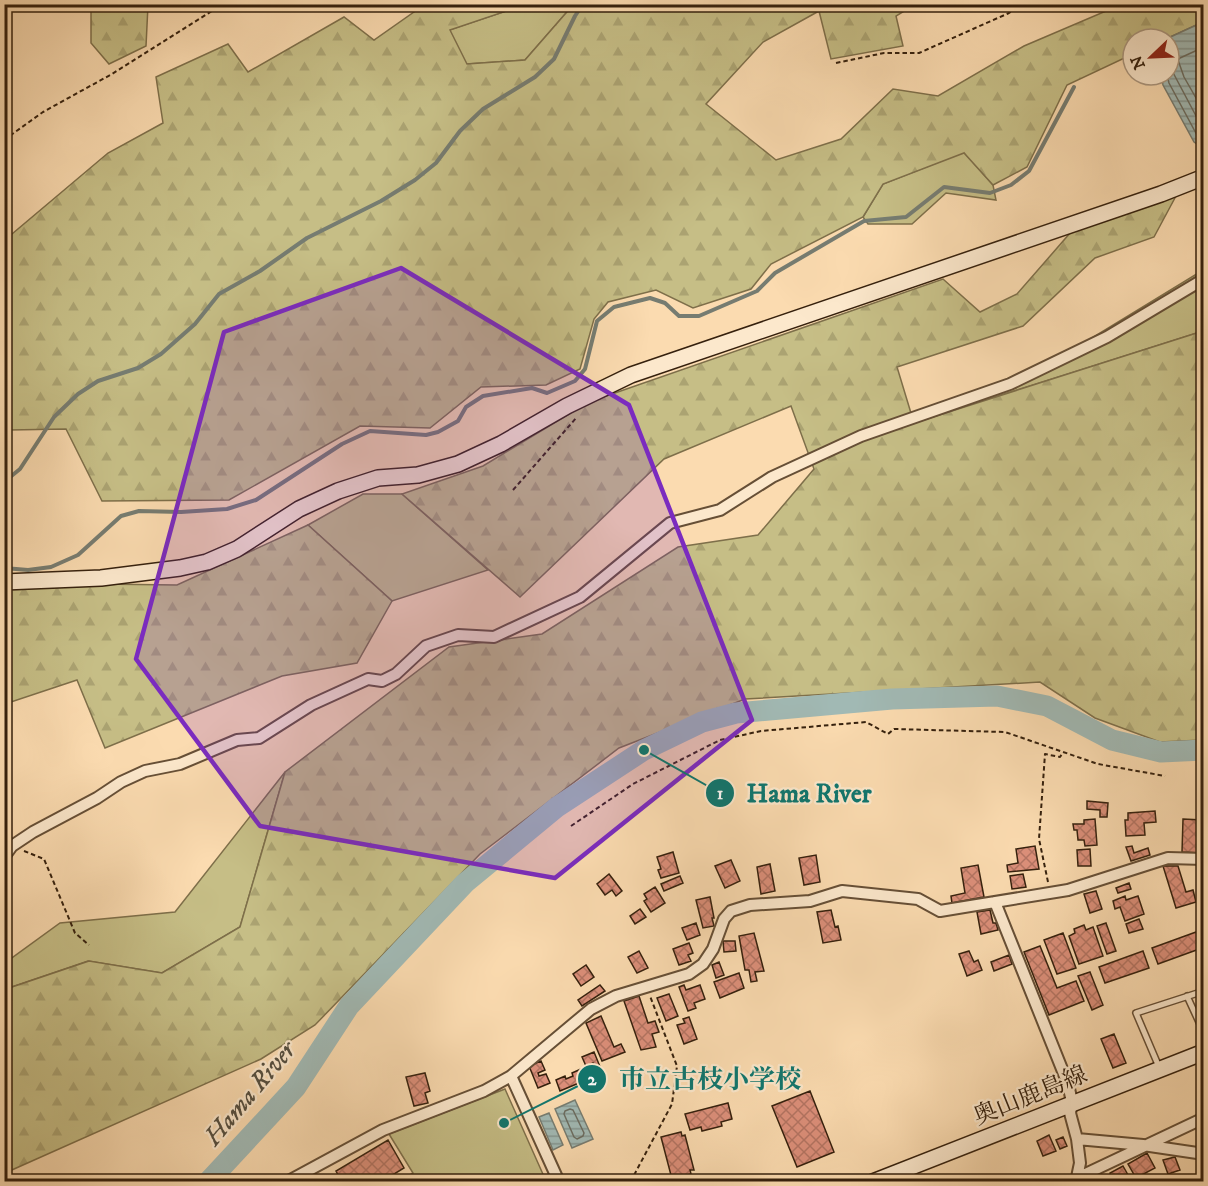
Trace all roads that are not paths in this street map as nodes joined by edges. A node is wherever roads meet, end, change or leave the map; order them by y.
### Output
1 (1203, 177) edge
2 (1203, 279) edge
3 (4, 582) edge
4 (4, 856) edge
5 (1203, 859) edge
6 (995, 902) junction
7 (1203, 991) edge
8 (1187, 996) junction
9 (1203, 1033) edge
10 (1203, 1052) edge
11 (1159, 1069) junction
12 (510, 1076) junction
13 (1072, 1102) junction
14 (1203, 1118) edge
15 (1077, 1139) junction
16 (1143, 1145) junction
17 (1203, 1154) edge
18 (1077, 1180) edge
19 (287, 1182) edge
20 (559, 1182) edge
21 (873, 1182) edge

1 - 3 street
2 - 4 street
5 - 6 street
6 - 12 street
6 - 13 street
7 - 8 lane
8 - 9 lane
8 - 11 lane
10 - 11 street, 奥山鹿島線
11 - 13 street, 奥山鹿島線
12 - 19 street
12 - 20 street
13 - 15 street
13 - 21 street, 奥山鹿島線
14 - 16 street
15 - 16 street
15 - 18 street
16 - 17 street
16 - 18 street

